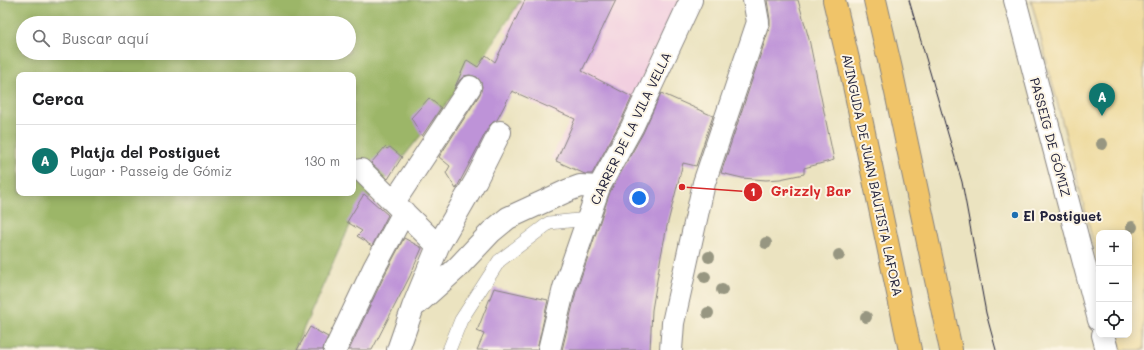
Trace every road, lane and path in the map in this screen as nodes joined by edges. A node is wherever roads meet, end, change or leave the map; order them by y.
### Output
1 (691, 0) edge
2 (754, 0) edge
3 (834, 0) edge
4 (875, 0) edge
5 (1015, 0) edge
6 (470, 87) dead end
7 (500, 132) dead end
8 (361, 170) dead end
9 (599, 187) junction
10 (399, 207) junction
11 (588, 219) junction
12 (438, 246) junction
13 (413, 307) junction
14 (1096, 309) edge
15 (1104, 338) edge
16 (335, 350) edge
17 (398, 350) edge
18 (448, 350) edge
19 (549, 350) edge
20 (672, 350) edge
21 (910, 350) edge
22 (951, 350) edge
23 (1107, 350) edge

1 - 9 street, CARRER DE LA VILA VELLA
2 - 20 street
3 - 21 main road, AVINGUDA DE JUAN BAUTISTA LAFORA
4 - 22 main road
5 - 14 street, PASSEIG DE GÓMIZ
6 - 10 street
7 - 12 street
8 - 10 street
9 - 11 street, CARRER DE LA VILA VELLA
9 - 13 street
10 - 12 street
10 - 16 street
11 - 18 lane
11 - 19 street, CARRER DE LA VILA VELLA
12 - 13 street
13 - 17 street
15 - 23 street

